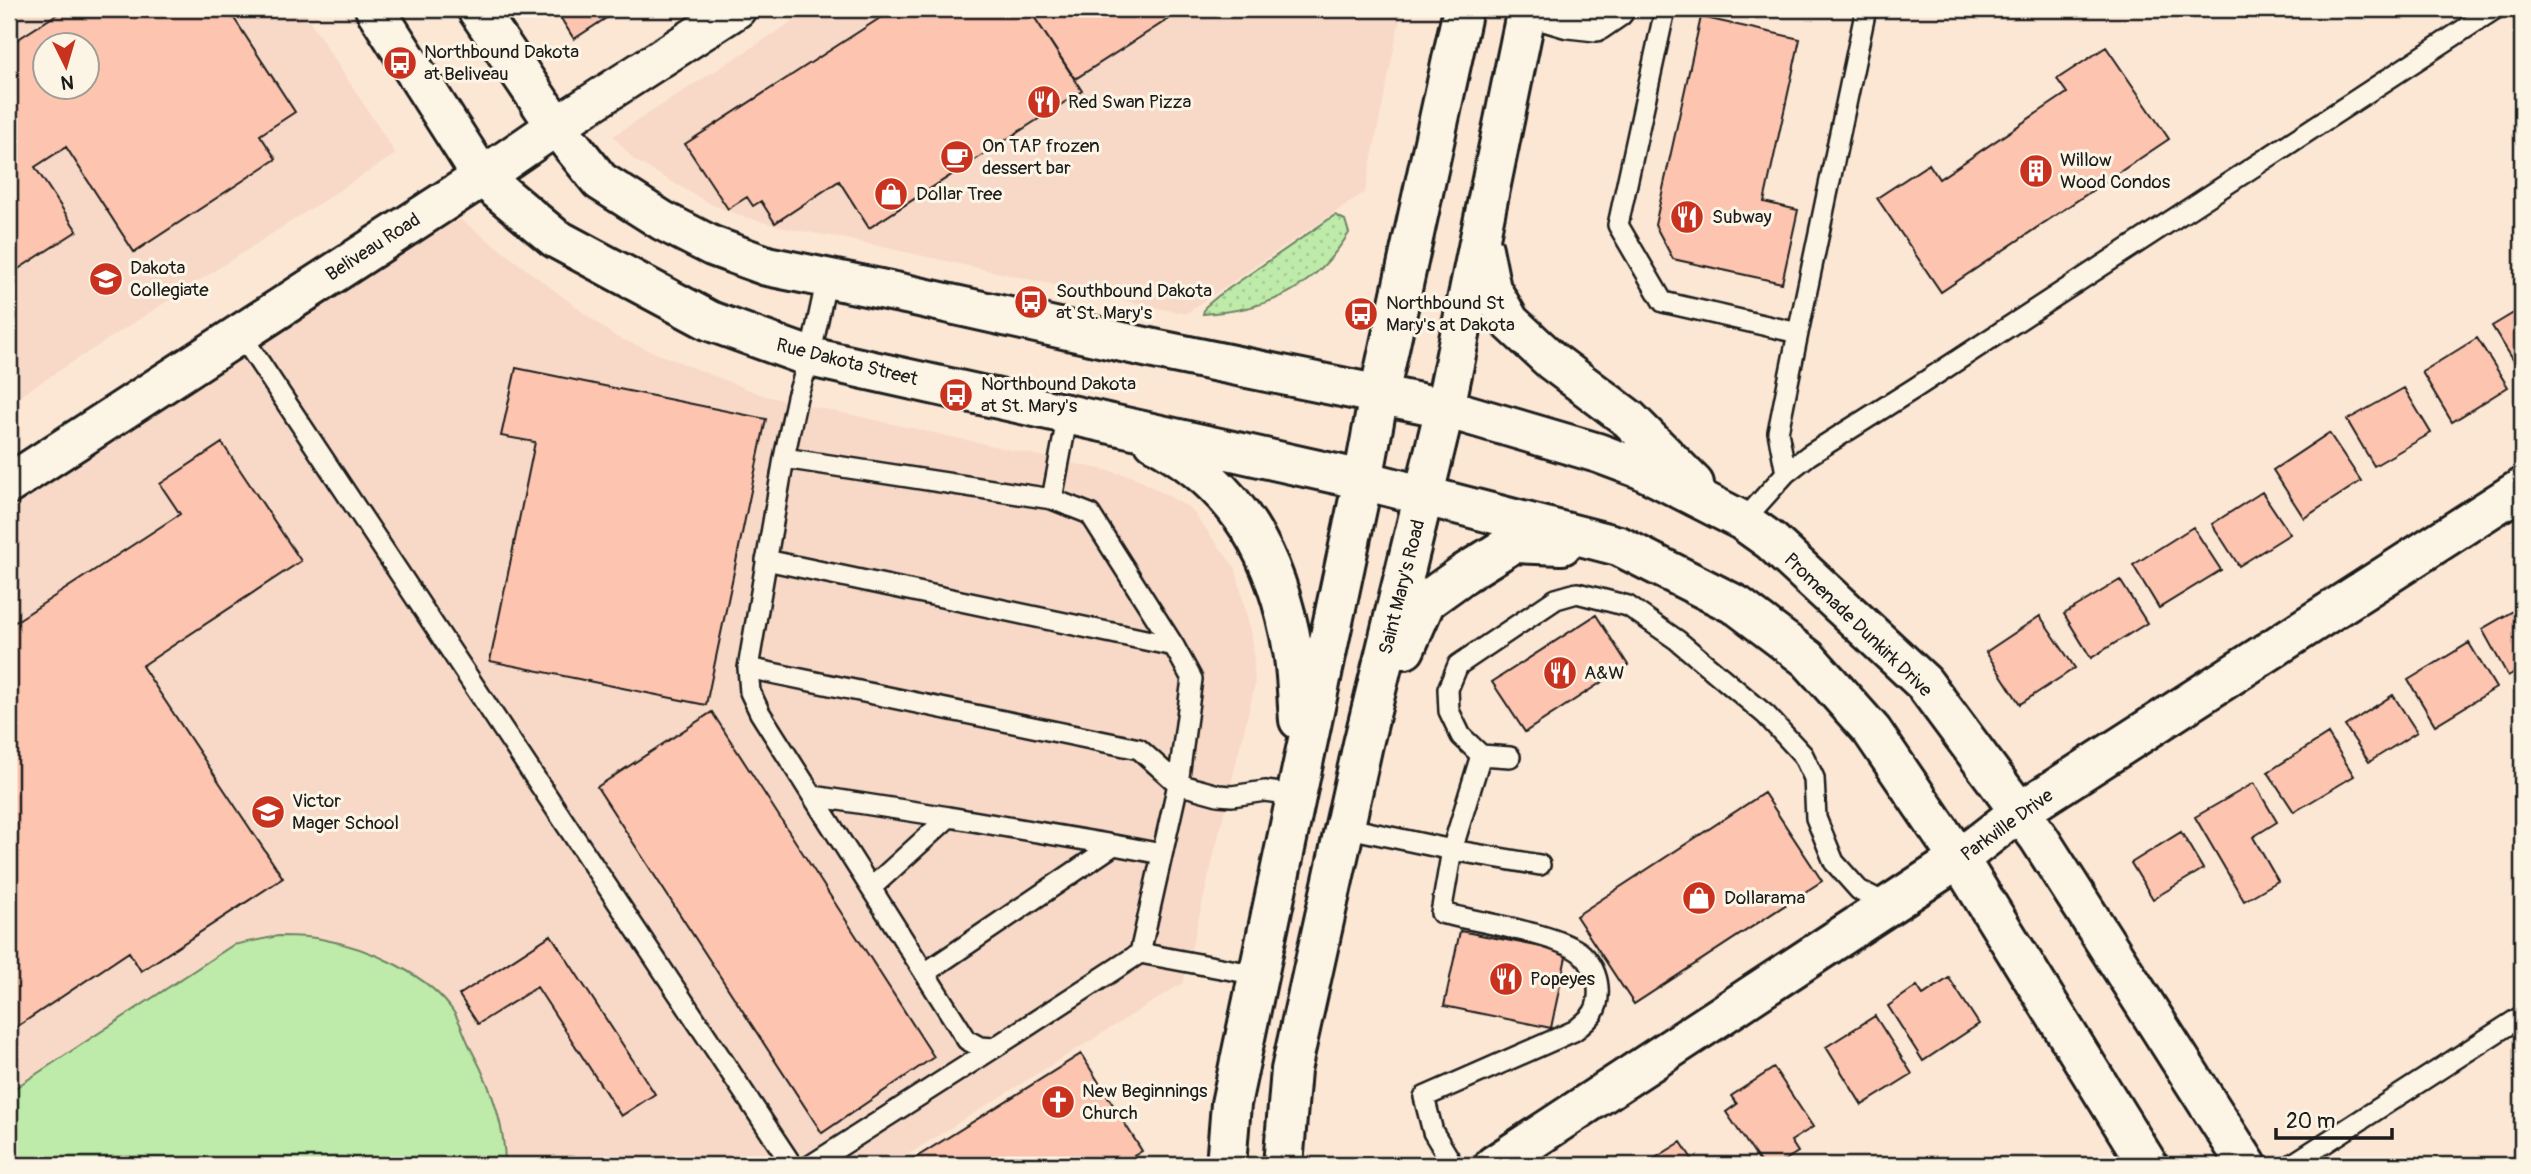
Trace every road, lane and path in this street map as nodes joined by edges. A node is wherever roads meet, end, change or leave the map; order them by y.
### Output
1 (374, 9) edge
2 (477, 9) edge
3 (737, 9) edge
4 (1463, 9) edge
5 (1527, 9) edge
6 (1535, 9) edge
7 (1615, 9) edge
8 (1662, 9) edge
9 (1866, 9) edge
10 (2495, 9) edge
11 (556, 126) junction
12 (482, 177) junction
13 (1481, 235) junction
14 (827, 278) junction
15 (240, 333) junction
16 (1798, 333) junction
17 (810, 357) junction
18 (1379, 395) junction
19 (1445, 408) junction
20 (1068, 414) junction
21 (1125, 425) junction
22 (784, 457) junction
23 (1786, 473) junction
24 (1363, 480) junction
25 (9, 484) edge
26 (2522, 488) edge
27 (1425, 495) junction
28 (1052, 499) junction
29 (1727, 512) junction
30 (1619, 546) junction
31 (766, 560) junction
32 (1174, 646) junction
33 (748, 668) junction
34 (1363, 744) junction
35 (1481, 755) junction
36 (1510, 757) dead end
37 (1299, 777) junction
38 (1178, 784) junction
39 (813, 796) junction
40 (2019, 812) junction
41 (949, 817) junction
42 (1344, 827) junction
43 (1114, 845) junction
44 (1452, 850) junction
45 (1162, 854) junction
46 (1959, 859) junction
47 (1540, 865) dead end
48 (871, 888) junction
49 (1889, 905) junction
50 (1140, 953) junction
51 (925, 973) junction
52 (1258, 975) junction
53 (2522, 1016) edge
54 (994, 1048) junction
55 (792, 1165) edge
56 (811, 1165) edge
57 (1226, 1165) edge
58 (1283, 1165) edge
59 (1453, 1165) edge
60 (1494, 1165) edge
61 (2148, 1165) edge
62 (2247, 1165) edge
63 (2291, 1165) edge

1 - 12 main road, Rue Dakota Street
2 - 11 main road
3 - 11 street, Beliveau Road
4 - 18 main road
5 - 13 main road, Saint Mary's Road
6 - 7 street
8 - 16 lane
9 - 16 lane
10 - 23 lane
11 - 12 main road, Beliveau Road
11 - 14 main road
12 - 15 main road, Beliveau Road
12 - 17 main road, Rue Dakota Street
13 - 19 main road, Saint Mary's Road
13 - 29 main road
14 - 17 lane
14 - 18 main road
15 - 25 main road, Beliveau Road
15 - 55 lane
16 - 23 lane
17 - 20 main road, Rue Dakota Street
17 - 22 lane
18 - 19 main road, Promenade Dunkirk Drive
18 - 24 main road
19 - 27 main road, Saint Mary's Road
19 - 29 main road, Promenade Dunkirk Drive
20 - 21 main road, Rue Dakota Street
20 - 28 lane
21 - 24 main road, Rue Dakota Street
21 - 37 main road
22 - 28 lane
22 - 31 lane
23 - 29 lane
24 - 27 main road
24 - 37 main road
26 - 40 main road, Parkville Drive
27 - 30 main road
27 - 34 main road, Saint Mary's Road
28 - 32 lane
29 - 40 main road, Promenade Dunkirk Drive
30 - 34 main road
30 - 46 main road
31 - 32 lane
31 - 33 lane
32 - 38 lane
33 - 38 lane
33 - 39 lane
34 - 42 main road, Saint Mary's Road
35 - 36 lane
35 - 44 lane
35 - 49 lane
37 - 38 lane
37 - 52 main road
38 - 45 lane
39 - 41 lane
39 - 48 lane
40 - 46 main road, Parkville Drive
40 - 62 main road, Promenade Dunkirk Drive
41 - 43 lane
41 - 48 lane
42 - 44 lane
42 - 58 main road, Saint Mary's Road
43 - 45 lane
43 - 51 lane
44 - 47 lane
44 - 59 lane
45 - 50 lane
46 - 49 main road, Parkville Drive
46 - 61 main road
48 - 51 lane
49 - 60 main road, Parkville Drive
50 - 52 lane
50 - 54 lane
51 - 54 lane
52 - 57 main road
53 - 63 lane
54 - 56 lane

